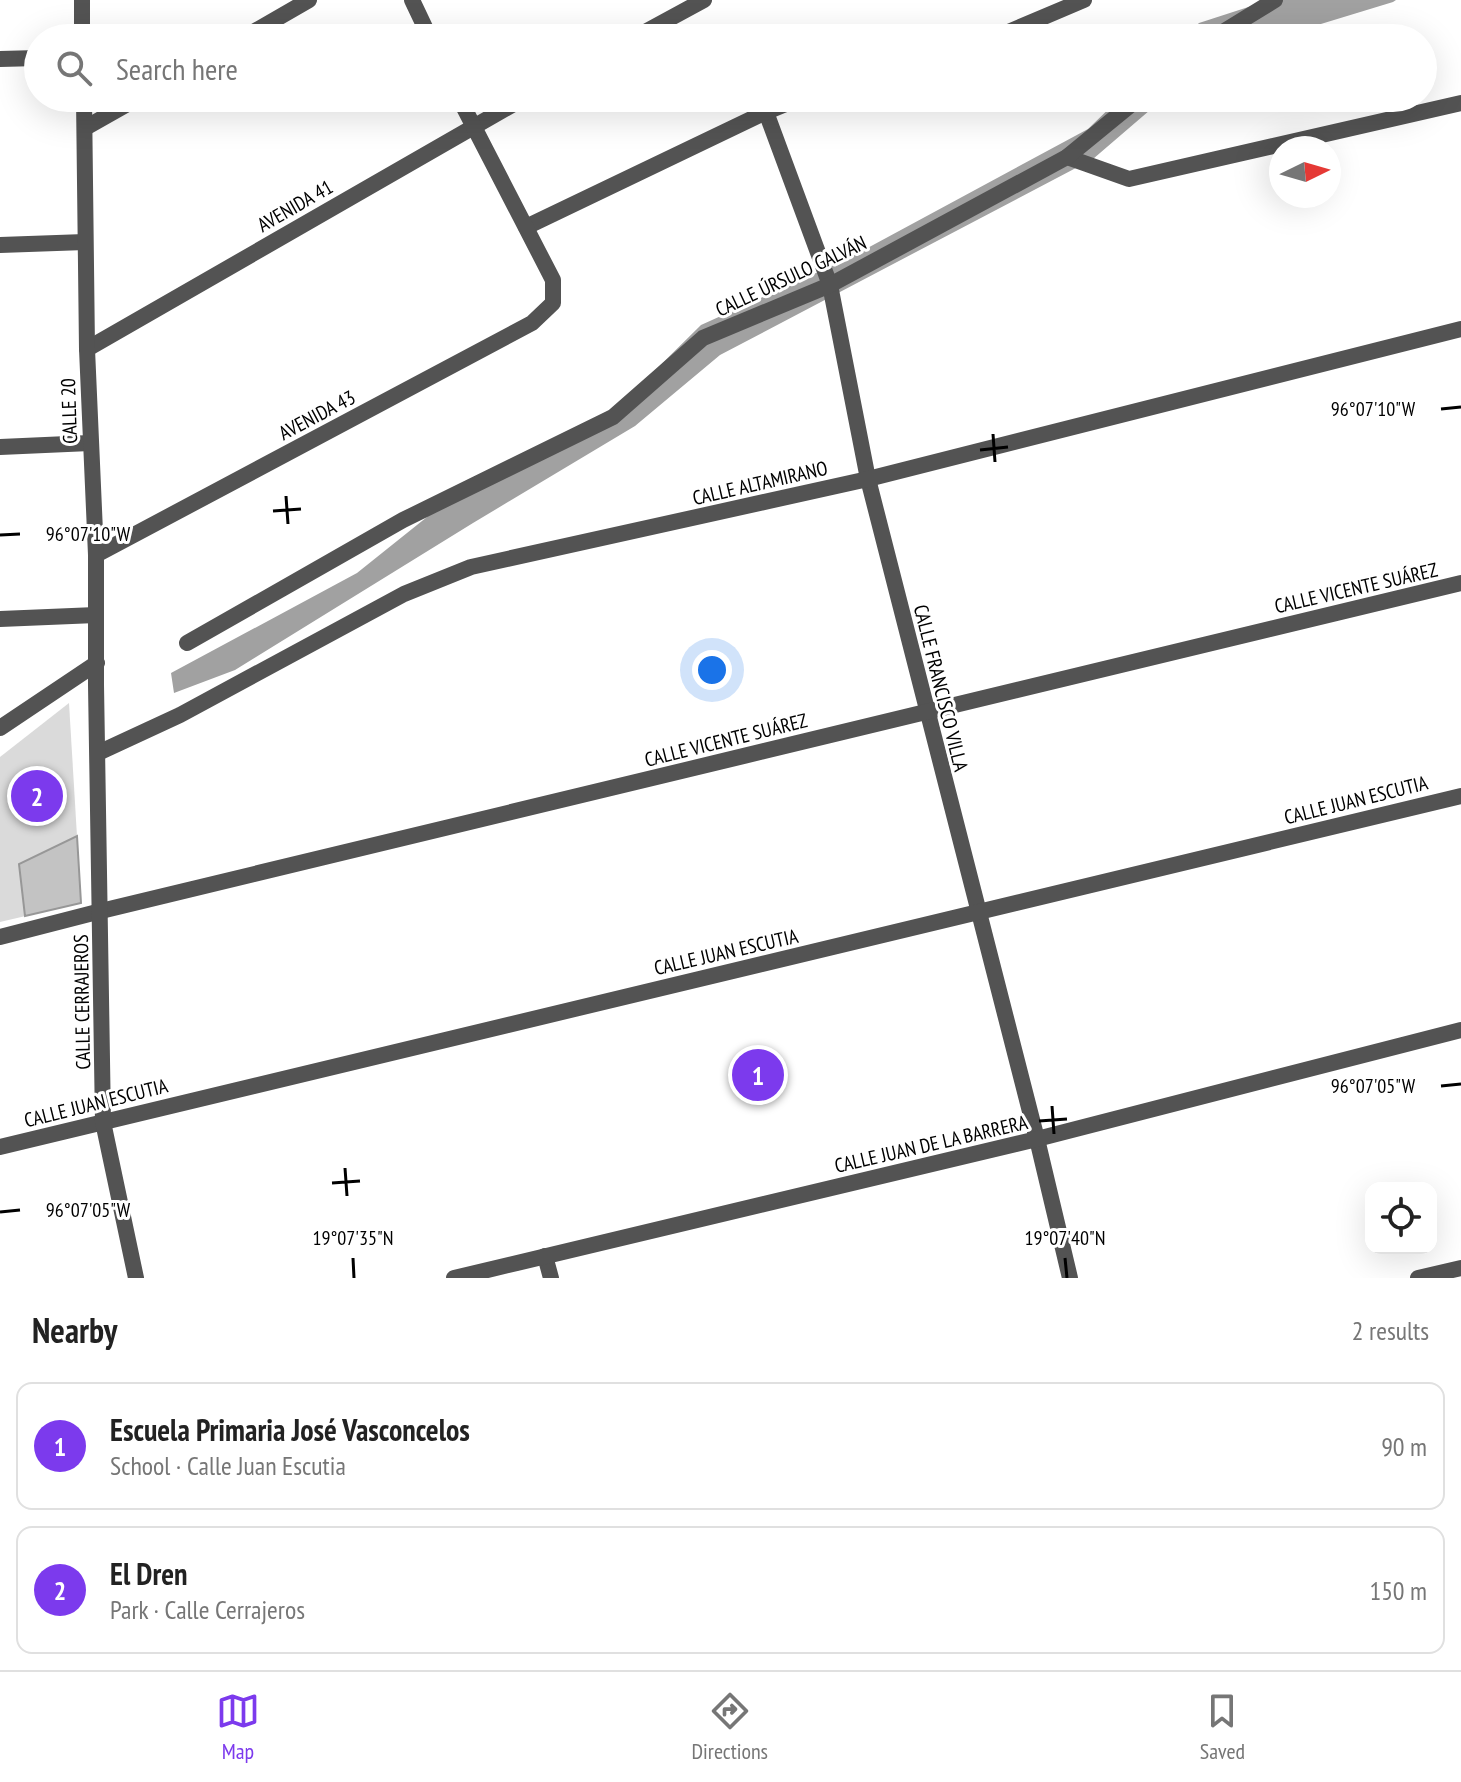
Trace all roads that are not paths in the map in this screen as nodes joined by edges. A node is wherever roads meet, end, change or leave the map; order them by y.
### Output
1 (82, 0) edge
2 (309, 0) edge
3 (412, 0) edge
4 (704, 0) edge
5 (1084, 0) edge
6 (1275, 0) edge
7 (82, 24) edge
8 (267, 24) edge
9 (423, 24) edge
10 (660, 24) edge
11 (1027, 24) edge
12 (1236, 24) edge
13 (24, 58) edge
14 (0, 59) edge
15 (1461, 103) edge
16 (1437, 108) edge
17 (84, 112) edge
18 (113, 112) edge
19 (466, 112) edge
20 (498, 112) edge
21 (766, 112) joint
22 (1122, 112) edge
23 (1422, 112) edge
24 (473, 126) junction
25 (85, 128) junction
26 (1067, 157) junction
27 (526, 227) junction
28 (85, 242) junction
29 (0, 245) edge
30 (830, 285) junction
31 (1461, 329) edge
32 (87, 349) junction
33 (90, 443) junction
34 (0, 447) edge
35 (868, 479) junction
36 (96, 555) junction
37 (1461, 583) edge
38 (96, 615) junction
39 (0, 619) edge
40 (187, 643) dead end
41 (97, 663) junction
42 (926, 712) junction
43 (98, 722) joint
44 (0, 728) edge
45 (98, 753) junction
46 (1461, 796) edge
47 (101, 911) junction
48 (978, 912) junction
49 (0, 937) edge
50 (1461, 1030) edge
51 (103, 1122) junction
52 (1037, 1139) junction
53 (0, 1147) edge
54 (545, 1256) junction
55 (1461, 1268) edge
56 (136, 1278) edge
57 (454, 1278) edge
58 (551, 1278) edge
59 (1070, 1278) edge
60 (1418, 1278) edge

1 - 7 street
2 - 8 street
3 - 9 street
4 - 10 street
5 - 11 street
6 - 12 street
13 - 14 street
15 - 16 street
17 - 25 street, CALLE 20
18 - 25 street
19 - 24 street
20 - 24 street, AVENIDA 41
21 - 27 street
21 - 30 street, CALLE FRANCISCO VILLA
22 - 26 street, CALLE ÚRSULO GALVÁN
23 - 26 street
24 - 27 street
24 - 32 street, AVENIDA 41
25 - 28 street, CALLE 20
26 - 30 street, CALLE ÚRSULO GALVÁN
27 - 36 street, AVENIDA 43
28 - 29 street
28 - 32 street, CALLE 20
30 - 35 street, CALLE FRANCISCO VILLA
30 - 40 street, CALLE ÚRSULO GALVÁN
31 - 35 street, CALLE ALTAMIRANO
32 - 33 street, CALLE 20
33 - 34 street
33 - 36 street, CALLE 20
35 - 42 street, CALLE FRANCISCO VILLA
35 - 45 street, CALLE ALTAMIRANO
36 - 38 street, CALLE 20
37 - 42 street, CALLE VICENTE SUÁREZ
38 - 39 street
38 - 41 street, CALLE 20
41 - 43 street, CALLE 20
41 - 44 street
42 - 47 street, CALLE VICENTE SUÁREZ
42 - 48 street, CALLE FRANCISCO VILLA
43 - 45 street, CALLE CERRAJEROS
45 - 47 street, CALLE CERRAJEROS
46 - 48 street, CALLE JUAN ESCUTIA
47 - 49 street, CALLE VICENTE SUÁREZ
47 - 51 street, CALLE CERRAJEROS
48 - 51 street, CALLE JUAN ESCUTIA
48 - 52 street, CALLE FRANCISCO VILLA
50 - 52 street, CALLE JUAN DE LA BARRERA
51 - 53 street, CALLE JUAN ESCUTIA
51 - 56 street, CALLE CERRAJEROS
52 - 54 street, CALLE JUAN DE LA BARRERA
52 - 59 street, CALLE FRANCISCO VILLA
54 - 57 street, CALLE JUAN DE LA BARRERA
54 - 58 street
55 - 60 street

